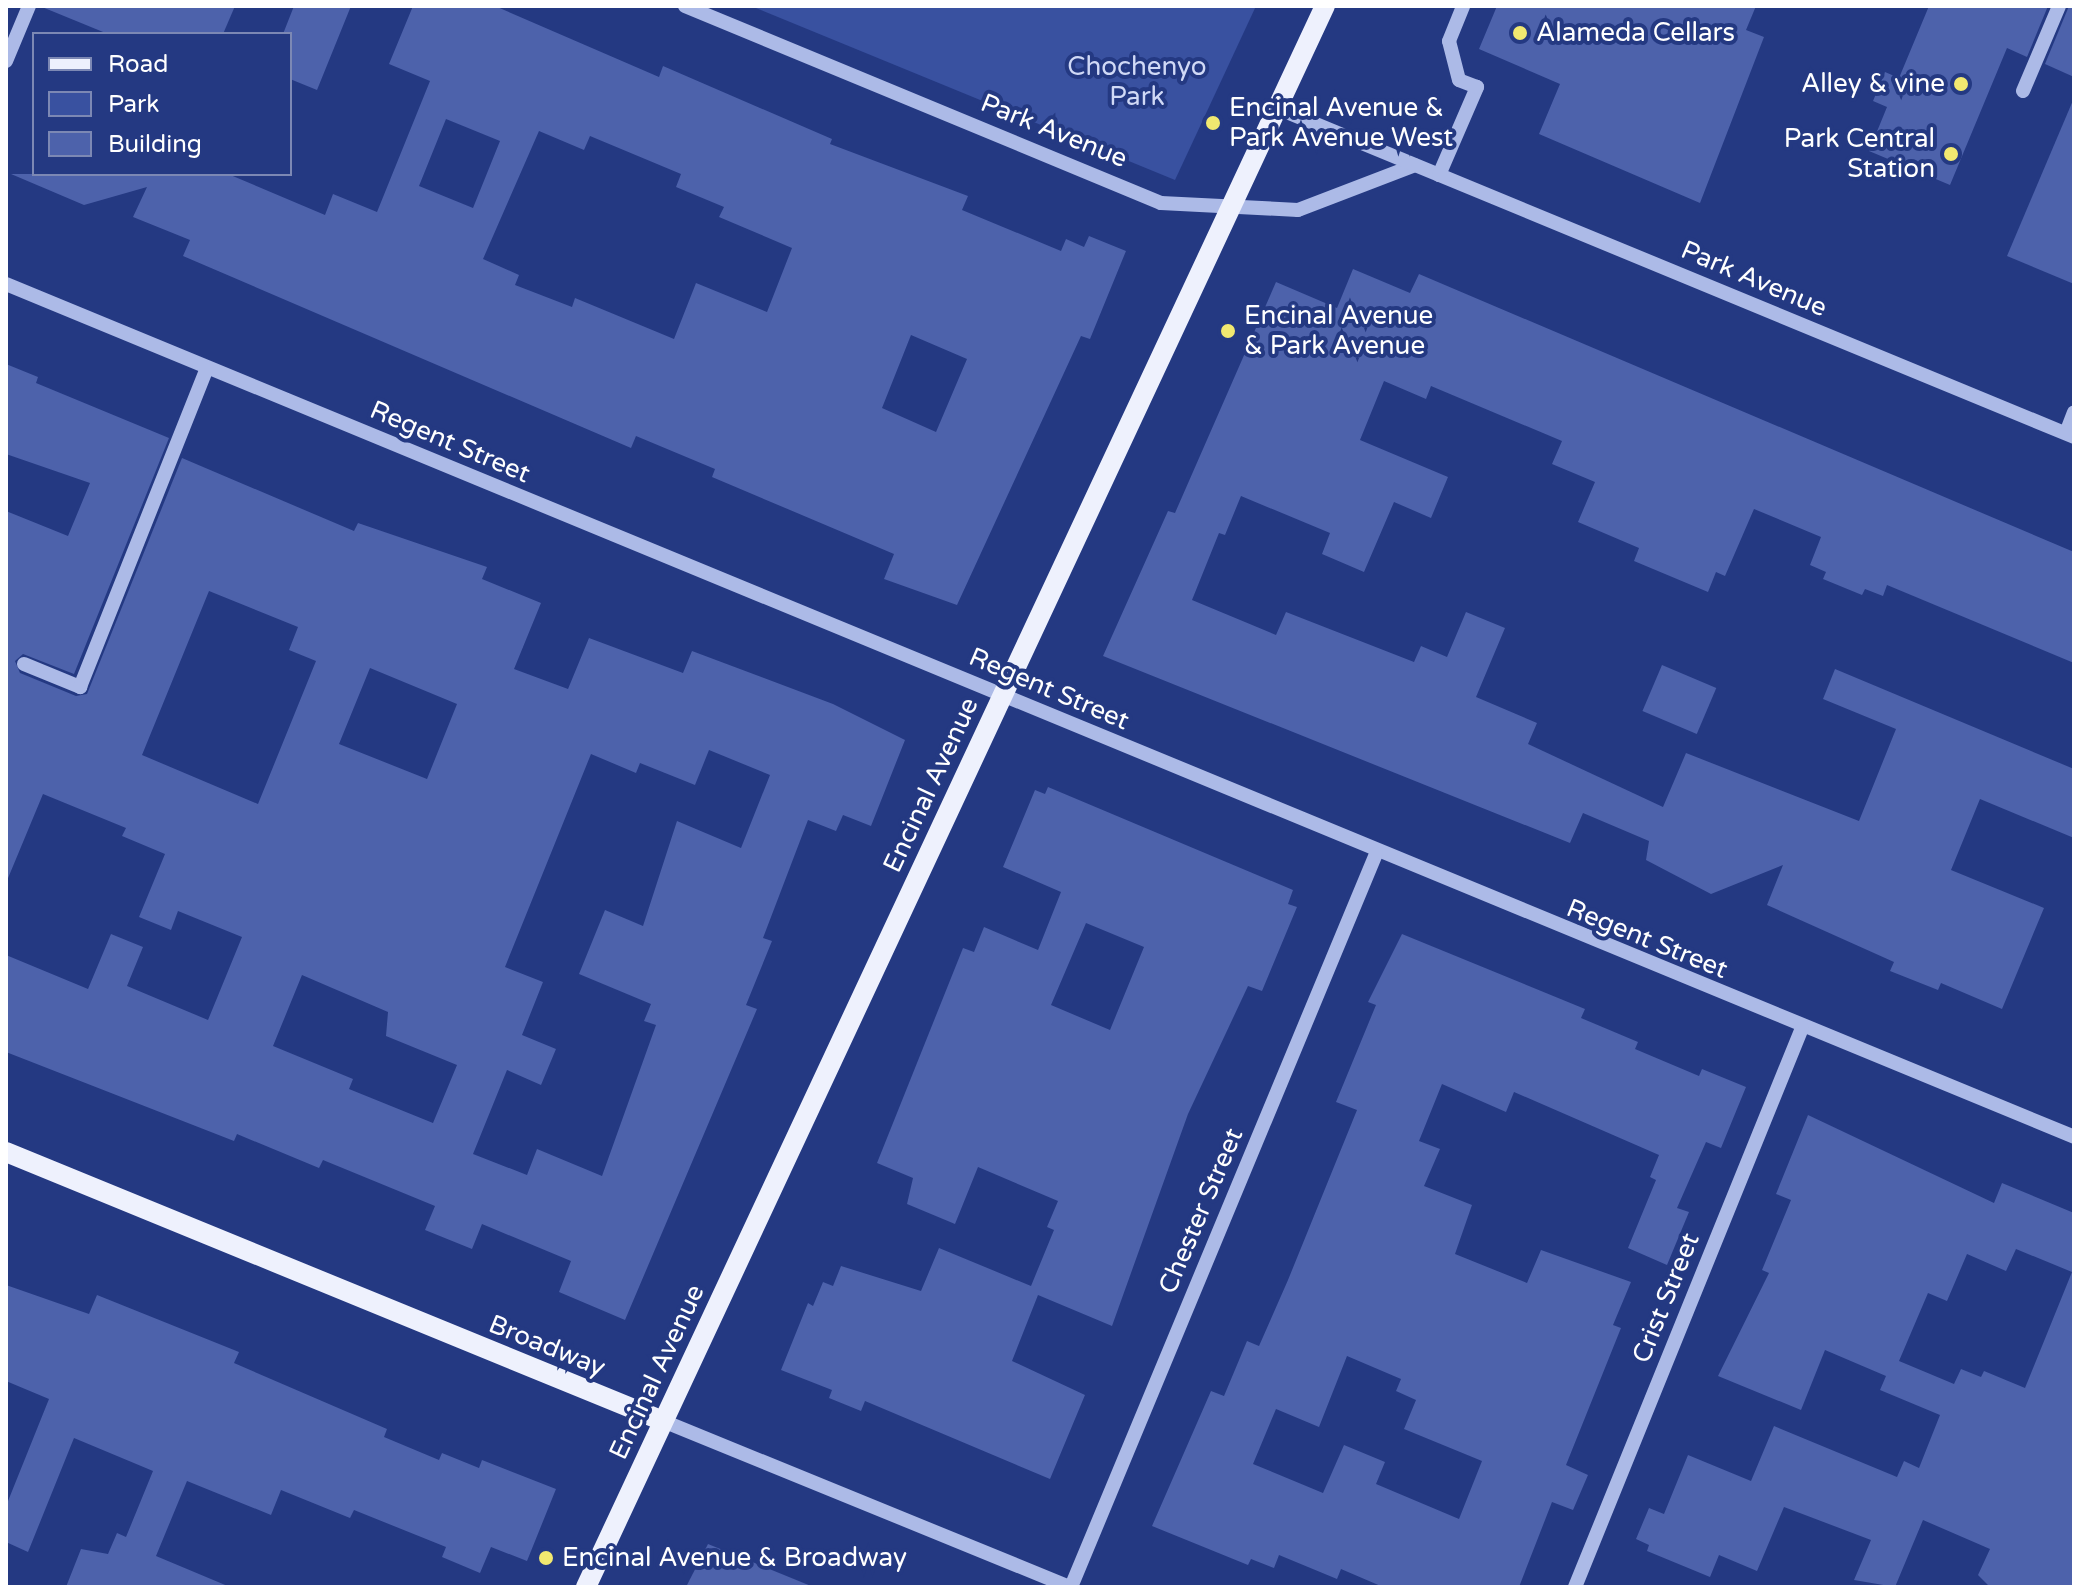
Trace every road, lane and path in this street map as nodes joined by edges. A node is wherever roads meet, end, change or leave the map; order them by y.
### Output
1 (29, 6) edge
2 (685, 6) edge
3 (1325, 6) edge
4 (1463, 6) edge
5 (2059, 6) edge
6 (6, 61) edge
7 (2023, 91) dead end
8 (1277, 108) junction
9 (1415, 165) junction
10 (1439, 175) junction
11 (1230, 210) junction
12 (6, 284) edge
13 (207, 368) junction
14 (2074, 412) edge
15 (2070, 435) edge
16 (24, 664) dead end
17 (1002, 694) junction
18 (1376, 854) junction
19 (1802, 1028) junction
20 (2074, 1137) edge
21 (6, 1152) edge
22 (663, 1421) junction
23 (586, 1587) edge
24 (1070, 1587) edge
25 (1575, 1587) edge

1 - 6 street
2 - 11 street, Park Avenue
3 - 8 main road, Encinal Avenue
4 - 10 street
5 - 7 street
8 - 9 street, Park Avenue
8 - 11 main road, Encinal Avenue
9 - 10 street, Park Avenue
9 - 11 street, Park Avenue
10 - 15 street, Park Avenue
11 - 17 main road, Encinal Avenue
12 - 13 street, Regent Street
13 - 16 street
13 - 17 street, Regent Street
14 - 15 street
17 - 18 street, Regent Street
17 - 22 main road, Encinal Avenue
18 - 19 street, Regent Street
18 - 24 street, Chester Street
19 - 20 street, Regent Street
19 - 25 street, Crist Street
21 - 22 main road, Broadway
22 - 23 main road, Encinal Avenue
22 - 24 street, Broadway

